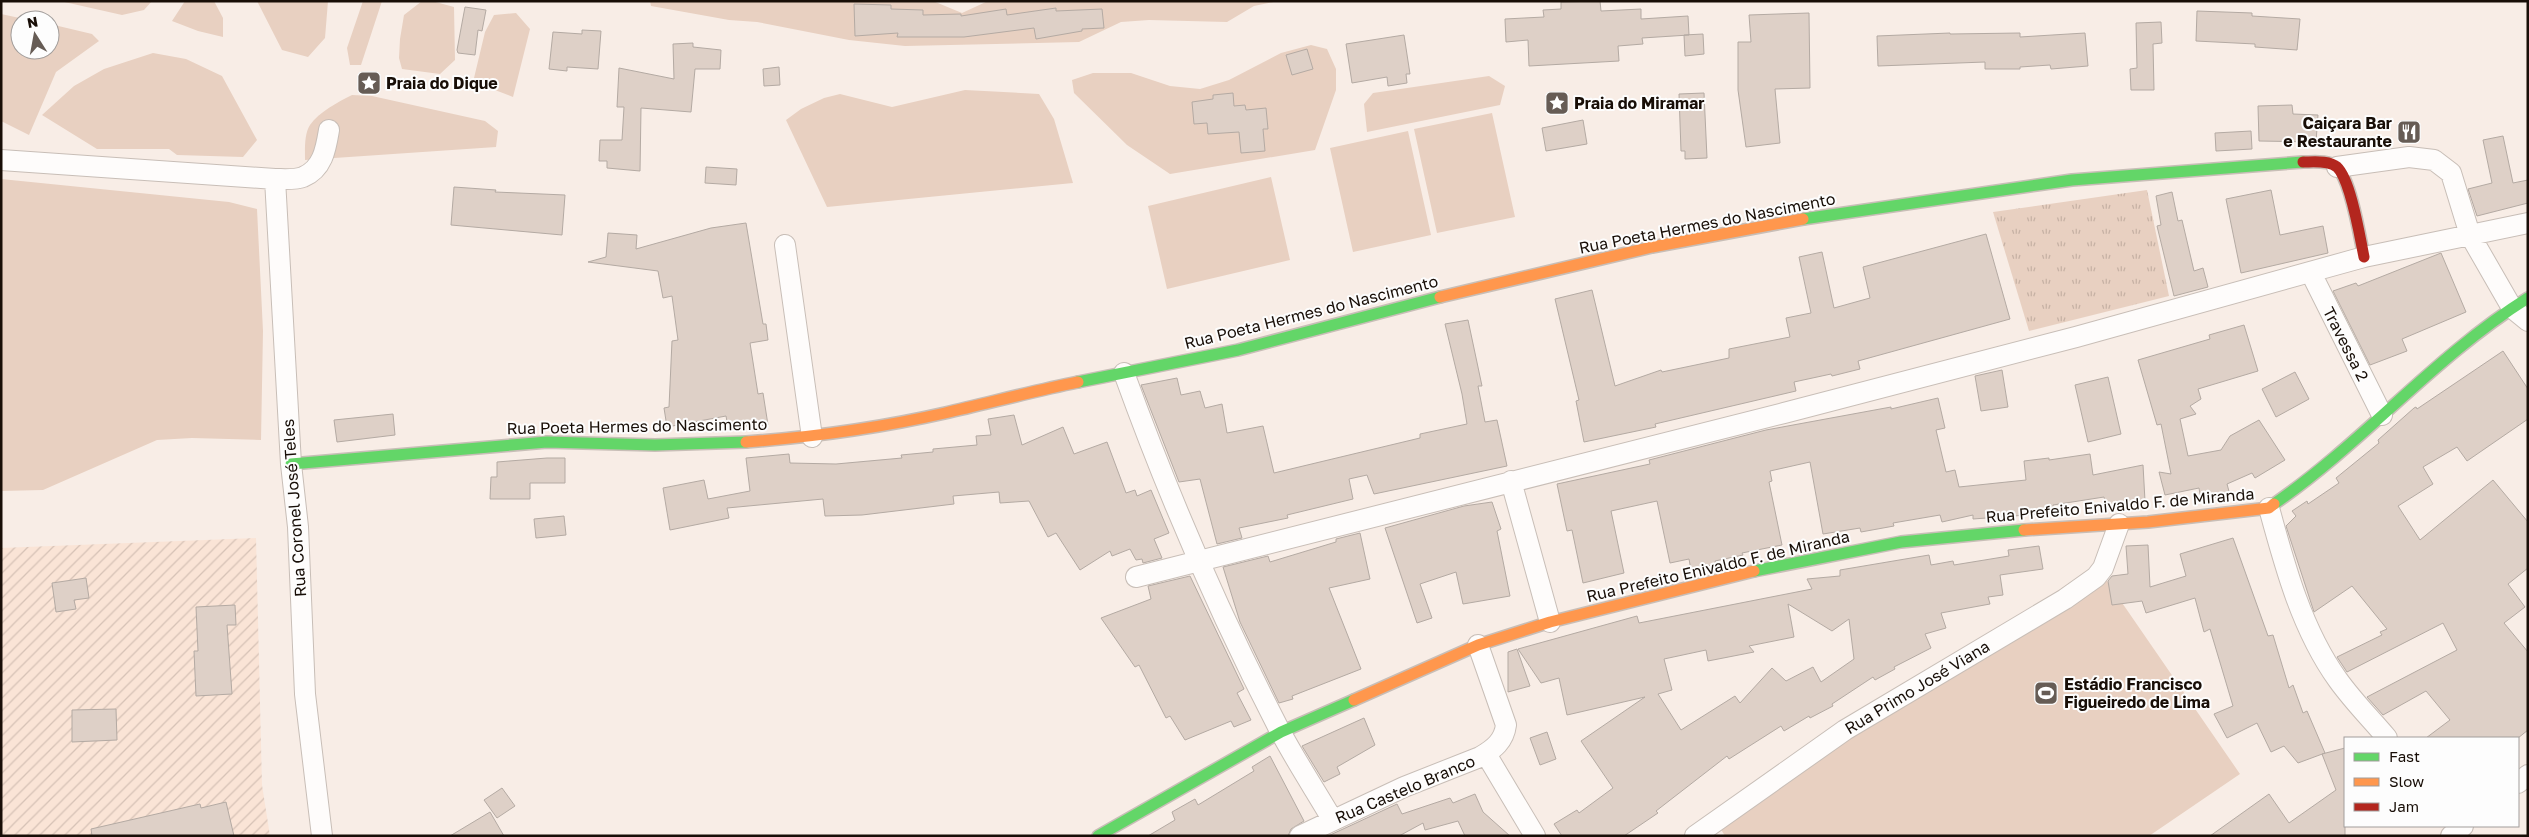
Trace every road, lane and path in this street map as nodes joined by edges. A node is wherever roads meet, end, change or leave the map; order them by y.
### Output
1 (329, 130) dead end
2 (1, 160) edge
3 (2337, 167) junction
4 (276, 179) junction
5 (2528, 223) edge
6 (2470, 235) junction
7 (785, 245) dead end
8 (2364, 257) junction
9 (2310, 273) junction
10 (2520, 303) edge
11 (2528, 321) edge
12 (1124, 373) junction
13 (2382, 415) junction
14 (812, 437) junction
15 (291, 464) junction
16 (1511, 481) junction
17 (2269, 508) junction
18 (2119, 524) junction
19 (1198, 560) junction
20 (1136, 577) dead end
21 (1550, 622) junction
22 (1478, 645) junction
23 (1281, 732) junction
24 (2386, 737) edge
25 (1486, 754) junction
26 (1332, 819) junction
27 (2462, 827) edge
28 (1702, 834) edge
29 (322, 836) edge
30 (1098, 836) edge
31 (1300, 836) edge
32 (1535, 836) edge
33 (2451, 836) edge

1 - 4 street
2 - 4 street
3 - 6 street
3 - 8 street
3 - 12 street, Rua Poeta Hermes do Nascimento
4 - 15 street, Rua Coronel José Teles
5 - 6 street
6 - 8 street
6 - 10 street
7 - 14 street
8 - 9 street
9 - 13 street, Travessa 2
9 - 16 street
10 - 11 street
10 - 13 street, Rua Prefeito Enivaldo F. de Miranda
12 - 14 street, Rua Poeta Hermes do Nascimento
12 - 19 street
13 - 17 street, Rua Prefeito Enivaldo F. de Miranda
14 - 15 street, Rua Poeta Hermes do Nascimento
15 - 29 street, Rua Coronel José Teles
16 - 19 street
16 - 21 street
17 - 18 street, Rua Prefeito Enivaldo F. de Miranda
17 - 24 street
18 - 21 street, Rua Prefeito Enivaldo F. de Miranda
18 - 28 street, Rua Primo José Viana
19 - 20 street
19 - 23 street
21 - 22 street, Rua Prefeito Enivaldo F. de Miranda
22 - 23 street, Rua Prefeito Enivaldo F. de Miranda
22 - 25 street, Rua Castelo Branco
23 - 26 street
23 - 30 street, Rua Prefeito Enivaldo F. de Miranda
25 - 26 street, Rua Castelo Branco
25 - 32 street
26 - 31 street, Rua Castelo Branco
27 - 33 street

